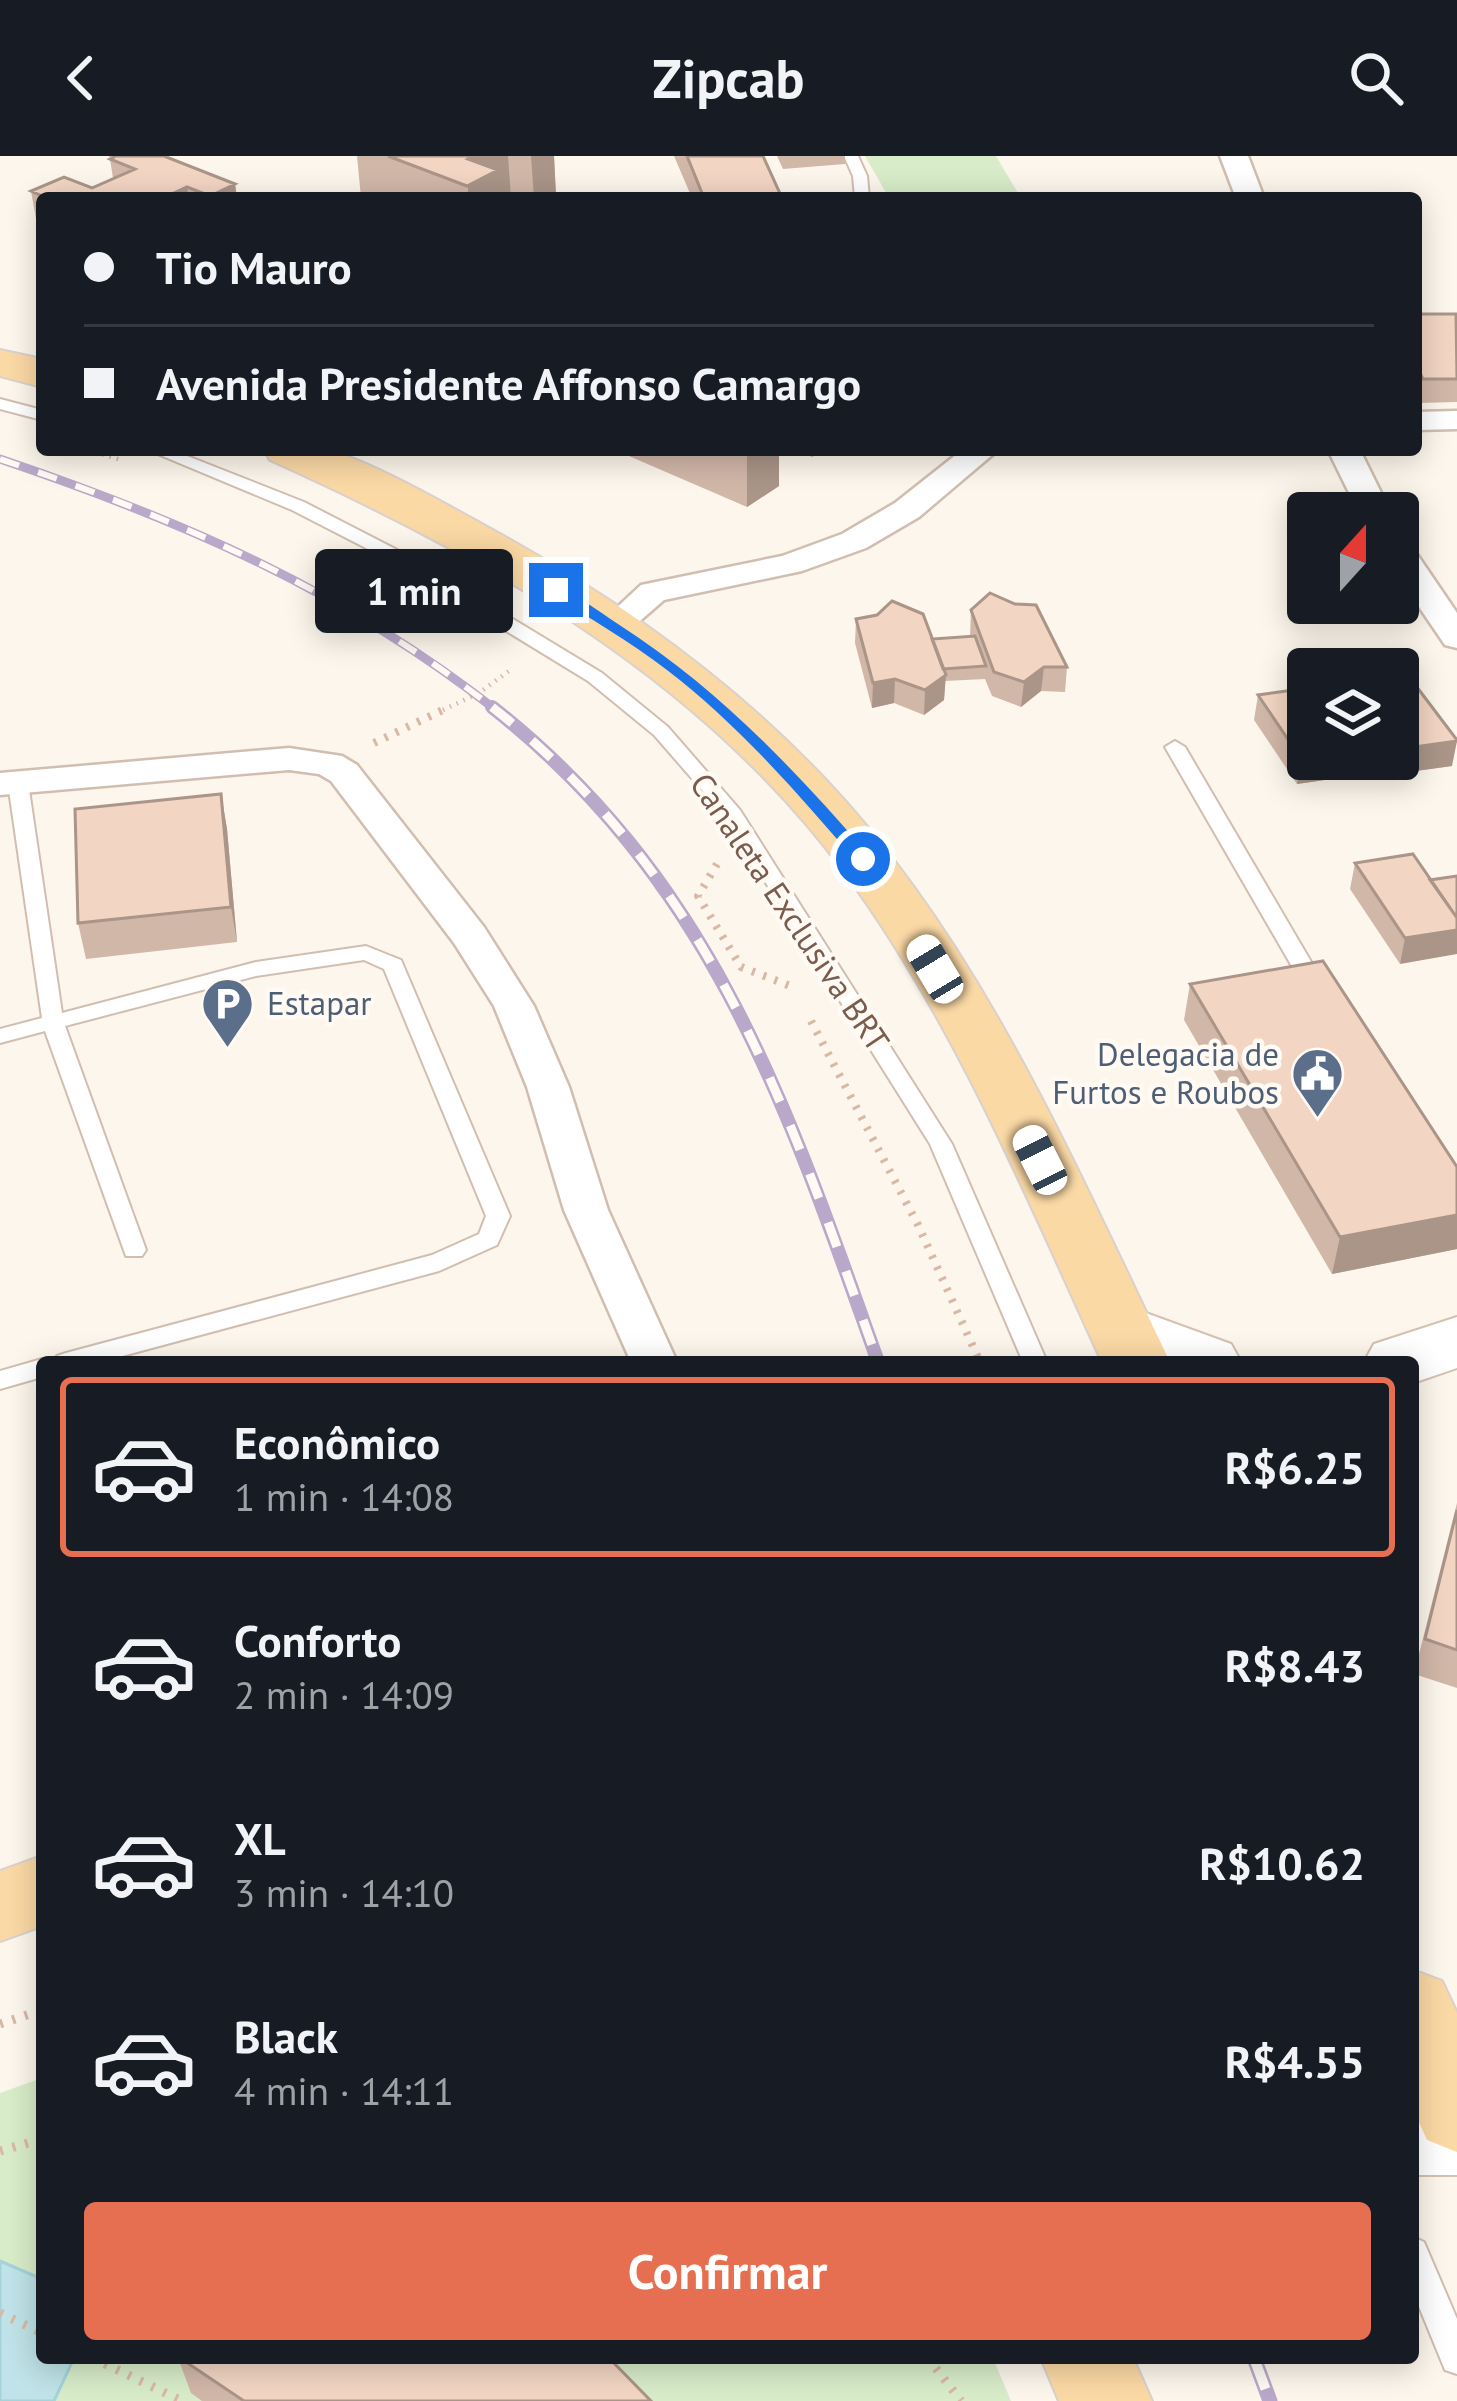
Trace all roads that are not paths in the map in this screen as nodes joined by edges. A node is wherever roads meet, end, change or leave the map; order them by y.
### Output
1 (850, 156) edge
2 (1234, 156) edge
3 (861, 192) edge
4 (1248, 192) edge
5 (0, 363) edge
6 (36, 372) edge
7 (0, 404) edge
8 (36, 413) edge
9 (1457, 420) edge
10 (1422, 421) edge
11 (173, 456) edge
12 (299, 456) edge
13 (974, 456) edge
14 (1347, 456) edge
15 (1365, 492) edge
16 (1419, 582) edge
17 (614, 626) junction
18 (1457, 638) edge
19 (1174, 747) dead end
20 (9, 783) edge
21 (1330, 1010) edge
22 (53, 1022) junction
23 (0, 1036) edge
24 (134, 1250) dead end
25 (1457, 1342) edge
26 (1128, 1346) edge
27 (88, 1356) edge
28 (651, 1356) edge
29 (1032, 1356) edge
30 (1177, 1356) edge
31 (1416, 1356) edge
32 (36, 1371) edge
33 (0, 1380) edge
34 (36, 1893) edge
35 (0, 1906) edge
36 (1419, 2021) edge
37 (1457, 2111) edge
38 (1419, 2135) edge
39 (1457, 2135) edge
40 (1419, 2267) edge
41 (1457, 2358) edge
42 (1089, 2364) edge
43 (1106, 2401) edge

1 - 3 lane
2 - 4 street
5 - 6 main road
7 - 8 lane
9 - 10 street
11 - 29 lane, Canaleta Exclusiva BRT
12 - 17 main road
13 - 17 street
14 - 15 street
16 - 18 street
17 - 26 main road
19 - 21 lane
20 - 22 lane
20 - 28 street
22 - 23 lane
22 - 24 lane
22 - 27 lane
25 - 31 main road
26 - 30 main road
32 - 33 lane
34 - 35 main road
36 - 37 main road
38 - 39 main road
40 - 41 lane
42 - 43 main road

